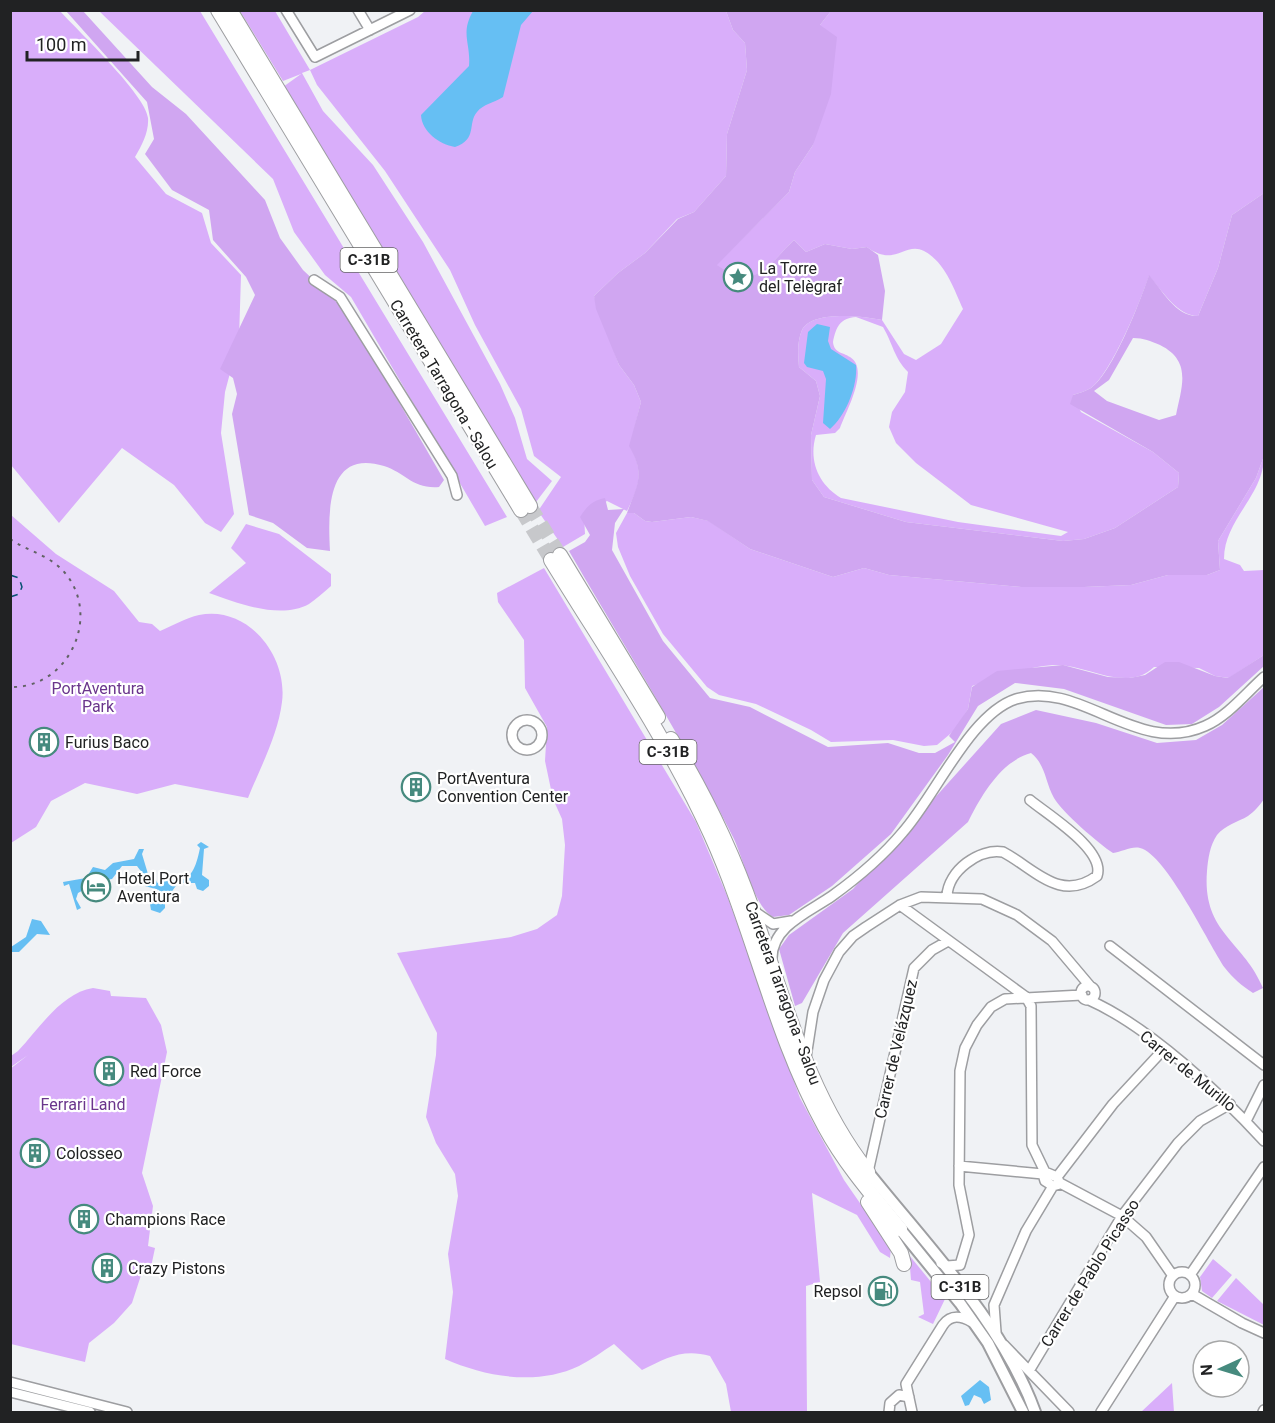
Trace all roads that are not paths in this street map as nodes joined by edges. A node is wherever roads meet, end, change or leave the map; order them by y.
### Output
1 (218, 10) edge
2 (230, 10) edge
3 (286, 10) edge
4 (358, 10) edge
5 (410, 10) edge
6 (370, 30) junction
7 (314, 280) dead end
8 (458, 495) dead end
9 (1264, 677) edge
10 (1030, 800) dead end
11 (947, 896) junction
12 (900, 904) junction
13 (752, 908) junction
14 (807, 914) junction
15 (948, 942) junction
16 (1110, 946) dead end
17 (771, 963) junction
18 (1088, 993) junction
19 (1026, 997) junction
20 (811, 1020) junction
21 (793, 1026) junction
22 (1164, 1049) junction
23 (806, 1062) junction
24 (1264, 1065) edge
25 (1264, 1085) edge
26 (1230, 1104) junction
27 (1246, 1121) junction
28 (824, 1126) junction
29 (1264, 1141) edge
30 (959, 1166) junction
31 (1264, 1167) edge
32 (868, 1172) junction
33 (1044, 1173) junction
34 (1057, 1182) junction
35 (1122, 1216) junction
36 (900, 1229) joint
37 (939, 1261) junction
38 (904, 1264) dead end
39 (1190, 1275) junction
40 (1173, 1276) junction
41 (1192, 1294) junction
42 (1175, 1296) junction
43 (975, 1324) junction
44 (1264, 1333) edge
45 (1000, 1341) junction
46 (1029, 1371) junction
47 (10, 1382) edge
48 (10, 1392) edge
49 (909, 1397) junction
50 (1102, 1409) edge
51 (90, 1413) edge
52 (127, 1413) edge
53 (889, 1413) edge
54 (912, 1413) edge
55 (1023, 1413) edge
56 (1035, 1413) edge
57 (1069, 1413) edge
58 (1093, 1413) edge

1 - 2 highway, Carretera Tarragona - Salou / C-31B
3 - 6 street
4 - 6 street
5 - 6 street
7 - 8 street
9 - 14 street
10 - 11 street
11 - 12 street, Carrer de Murillo
11 - 18 street, Carrer de Murillo
12 - 15 street
12 - 20 street, Carrer de Murillo
13 - 14 street
13 - 17 highway, Carretera Tarragona - Salou / C-31B
13 - 28 highway, Carretera Tarragona - Salou / C-31B
14 - 17 street
15 - 19 street
15 - 32 street, Carrer de Velázquez
16 - 24 street
17 - 21 highway, Carretera Tarragona - Salou / C-31B
18 - 19 street
18 - 22 street, Carrer de Murillo
19 - 30 street
19 - 33 street
20 - 21 street
20 - 23 street, Carrer de Murillo
21 - 23 highway, Carretera Tarragona - Salou / C-31B
22 - 26 street, Carrer de Murillo
22 - 34 street
23 - 32 highway, Carretera Tarragona - Salou / C-31B
25 - 27 street
26 - 27 street, Carrer de Murillo
26 - 35 street, Carrer de Pablo Picasso
27 - 29 street, Carrer de Murillo
28 - 36 highway, Carretera Tarragona - Salou / C-31B
28 - 38 highway
30 - 33 street
30 - 37 street
31 - 39 street
32 - 37 main road, Carretera Tarragona - Salou / C-31B
33 - 34 street
34 - 35 street
34 - 45 street
35 - 40 street
35 - 46 street, Carrer de Pablo Picasso
36 - 43 main road, Carretera Tarragona - Salou / C-31B
37 - 45 main road, Carretera Tarragona - Salou / C-31B
39 - 40 street
39 - 41 street
40 - 42 street
41 - 42 street
41 - 44 street
42 - 50 street
43 - 49 street
43 - 55 main road, Carretera Tarragona - Salou / C-31B
45 - 46 street
45 - 56 main road, Carretera Tarragona - Salou / C-31B
46 - 57 street
47 - 52 street
48 - 51 street
49 - 53 street
49 - 54 street
50 - 58 street

